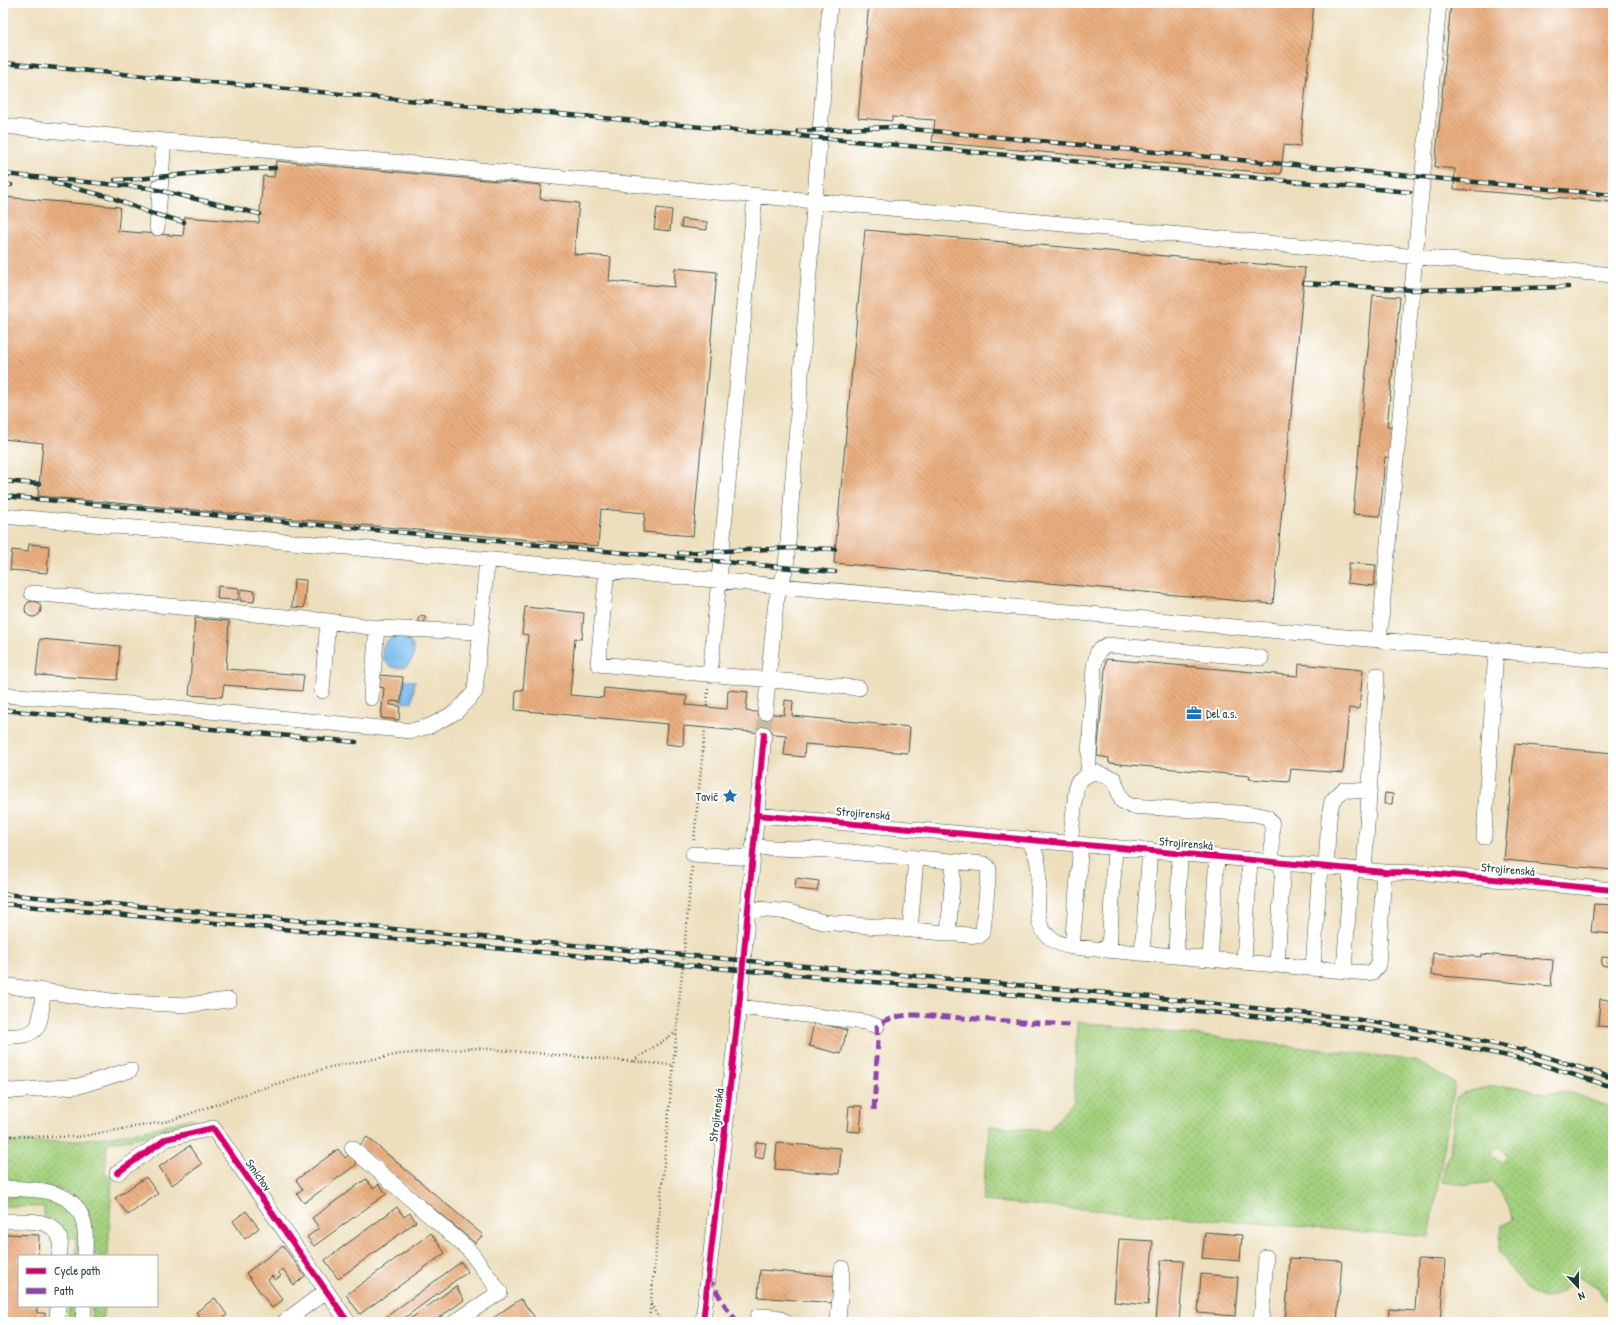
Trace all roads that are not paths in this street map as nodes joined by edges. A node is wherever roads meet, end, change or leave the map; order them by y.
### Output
1 (830, 3) edge
2 (1439, 3) edge
3 (3, 126) edge
4 (164, 141) junction
5 (755, 196) junction
6 (815, 202) junction
7 (157, 228) dead end
8 (1416, 258) junction
9 (1613, 274) edge
10 (3, 516) edge
11 (487, 560) junction
12 (607, 570) junction
13 (719, 580) junction
14 (781, 586) junction
15 (32, 592) dead end
16 (328, 621) junction
17 (377, 628) junction
18 (479, 632) junction
19 (1379, 640) junction
20 (1496, 650) junction
21 (1261, 658) dead end
22 (1613, 661) edge
23 (710, 674) junction
24 (1377, 675) dead end
25 (768, 680) junction
26 (859, 688) dead end
27 (322, 691) dead end
28 (3, 694) edge
29 (371, 698) dead end
30 (765, 712) tunnel mouth
31 (764, 734) tunnel mouth
32 (1088, 775) junction
33 (1369, 791) junction
34 (756, 815) junction
35 (1484, 837) dead end
36 (1026, 839) junction
37 (1076, 844) junction
38 (1115, 847) junction
39 (1150, 850) junction
40 (753, 853) junction
41 (1180, 853) junction
42 (693, 854) road end
43 (1217, 857) junction
44 (916, 858) junction
45 (1250, 860) junction
46 (954, 862) junction
47 (1277, 862) junction
48 (1323, 866) junction
49 (1357, 869) junction
50 (1384, 872) junction
51 (1613, 890) edge
52 (748, 908) junction
53 (910, 930) junction
54 (948, 934) junction
55 (1072, 947) junction
56 (1109, 950) junction
57 (1142, 953) junction
58 (1176, 956) junction
59 (1210, 959) junction
60 (1244, 962) junction
61 (1277, 965) junction
62 (1313, 968) junction
63 (1344, 971) junction
64 (3, 985) edge
65 (43, 991) junction
66 (230, 1000) dead end
67 (739, 1007) junction
68 (877, 1026) dead end
69 (3, 1036) edge
70 (130, 1070) dead end
71 (3, 1090) edge
72 (352, 1148) dead end
73 (117, 1173) dead end
74 (3, 1188) edge
75 (3, 1221) edge
76 (59, 1255) edge
77 (85, 1255) edge
78 (1266, 1257) dead end
79 (842, 1268) dead end
80 (326, 1290) junction
81 (58, 1307) edge
82 (84, 1307) edge
83 (758, 1316) dead end
84 (57, 1322) edge
85 (83, 1322) edge
86 (284, 1322) edge
87 (348, 1322) edge
88 (455, 1322) edge
89 (703, 1322) edge
90 (786, 1322) edge
91 (838, 1322) edge
92 (1261, 1322) edge

1 - 6 street
2 - 8 street
3 - 4 street
4 - 5 street
4 - 7 street
5 - 6 street
5 - 13 street
6 - 8 street
6 - 14 street
8 - 9 street
8 - 19 street
10 - 11 street
11 - 12 street
11 - 18 street
12 - 13 street
12 - 23 street
13 - 14 street
13 - 23 street
14 - 19 street
14 - 25 street
15 - 16 street
16 - 17 street
16 - 27 street
17 - 18 street
17 - 29 street
18 - 28 street
19 - 20 street
20 - 22 street
20 - 35 street
21 - 32 street
23 - 25 street
24 - 33 street
25 - 26 street
25 - 30 street
31 - 34 street, Strojírenská
32 - 37 street
32 - 47 street
33 - 48 street
33 - 49 street
34 - 36 street, Strojírenská
34 - 40 street, Strojírenská
36 - 37 street, Strojírenská
36 - 55 street
37 - 38 street, Strojírenská
37 - 55 street
38 - 39 street, Strojírenská
38 - 56 street
39 - 41 street, Strojírenská
39 - 57 street
40 - 42 street
40 - 44 street
40 - 52 street, Strojírenská
41 - 43 street, Strojírenská
41 - 58 street
43 - 45 street, Strojírenská
43 - 59 street
44 - 46 street
44 - 53 street
45 - 47 street, Strojírenská
45 - 60 street
46 - 54 street
46 - 54 street
47 - 48 street, Strojírenská
47 - 61 street
48 - 49 street, Strojírenská
48 - 62 street
49 - 50 street, Strojírenská
49 - 63 street
50 - 51 street, Strojírenská
50 - 63 street
52 - 53 street
52 - 67 street, Strojírenská
53 - 54 street
55 - 56 street
56 - 57 street
57 - 58 street
58 - 59 street
59 - 60 street
60 - 61 street
61 - 62 street
62 - 63 street
64 - 65 street
65 - 66 street
65 - 69 street
67 - 68 street
67 - 89 street, Strojírenská
70 - 71 street
72 - 88 street
73 - 80 street, Smíchov
74 - 77 street
75 - 76 street
78 - 92 street
79 - 91 street
80 - 86 street
80 - 87 street, Smíchov
81 - 84 street
82 - 85 street
83 - 90 street

